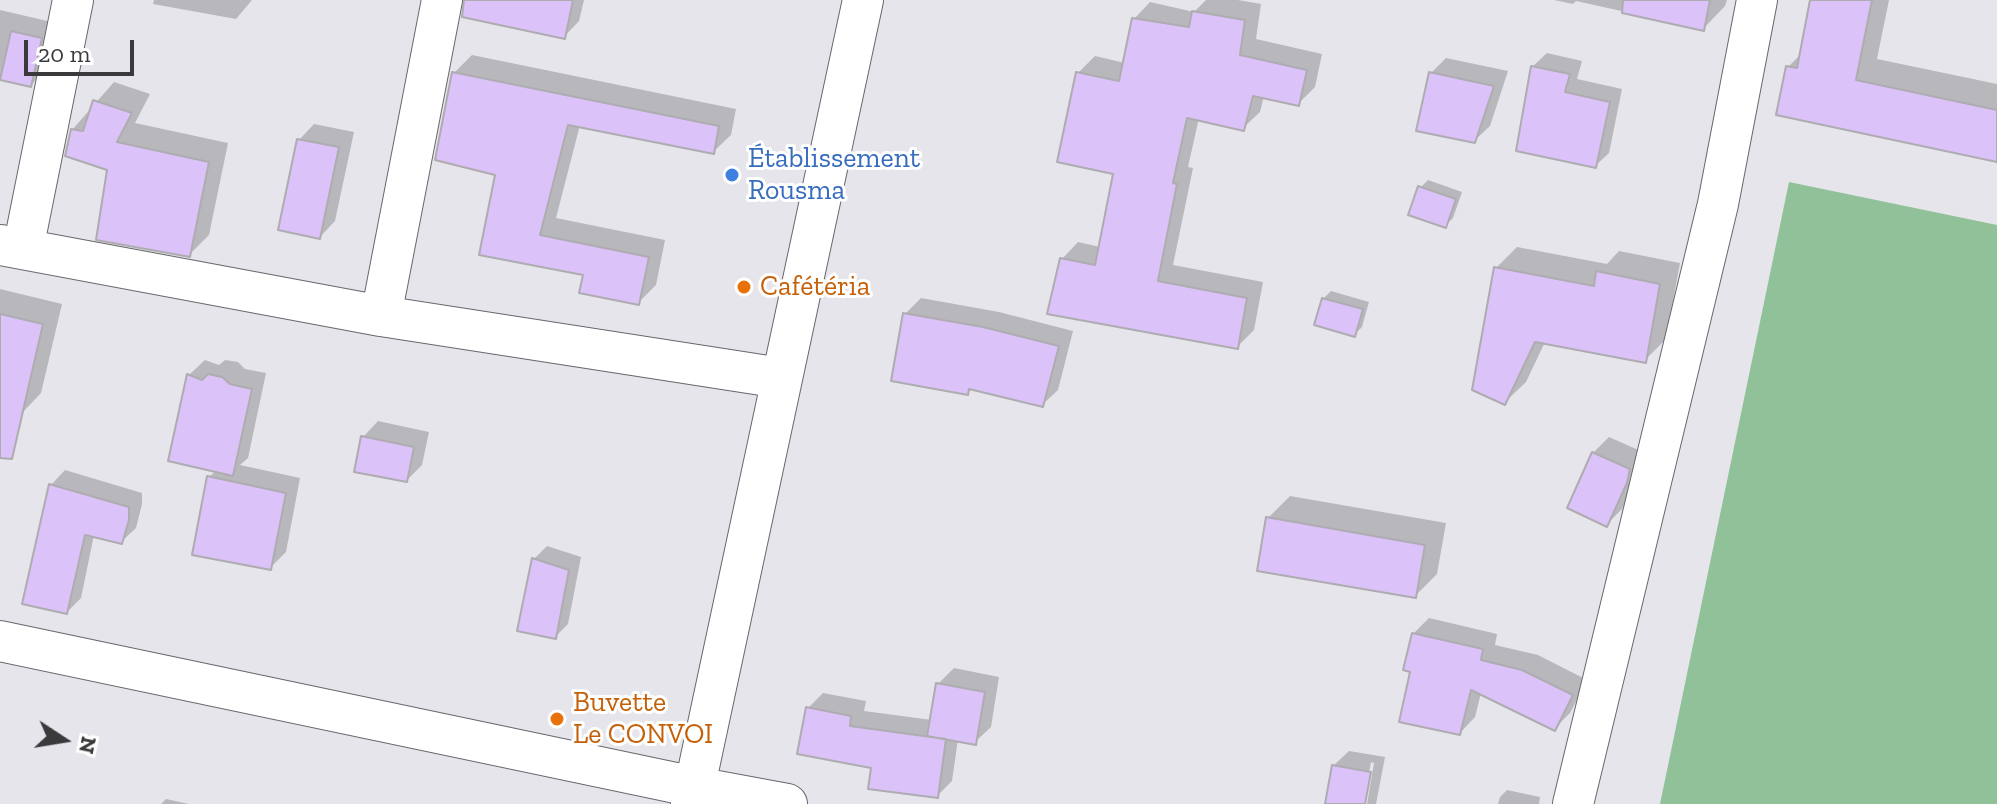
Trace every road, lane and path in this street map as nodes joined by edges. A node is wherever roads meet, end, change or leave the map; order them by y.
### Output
1 (73, 0) edge
2 (442, 0) edge
3 (863, 0) edge
4 (1757, 0) edge
5 (12, 247) edge
6 (381, 316) junction
7 (781, 378) junction
8 (0, 641) edge
9 (693, 796) edge
10 (787, 804) edge
11 (1573, 804) edge

1 - 5 street
2 - 6 street
3 - 7 street
4 - 11 street
5 - 6 street
6 - 7 street
7 - 9 street
8 - 9 street
9 - 10 street

